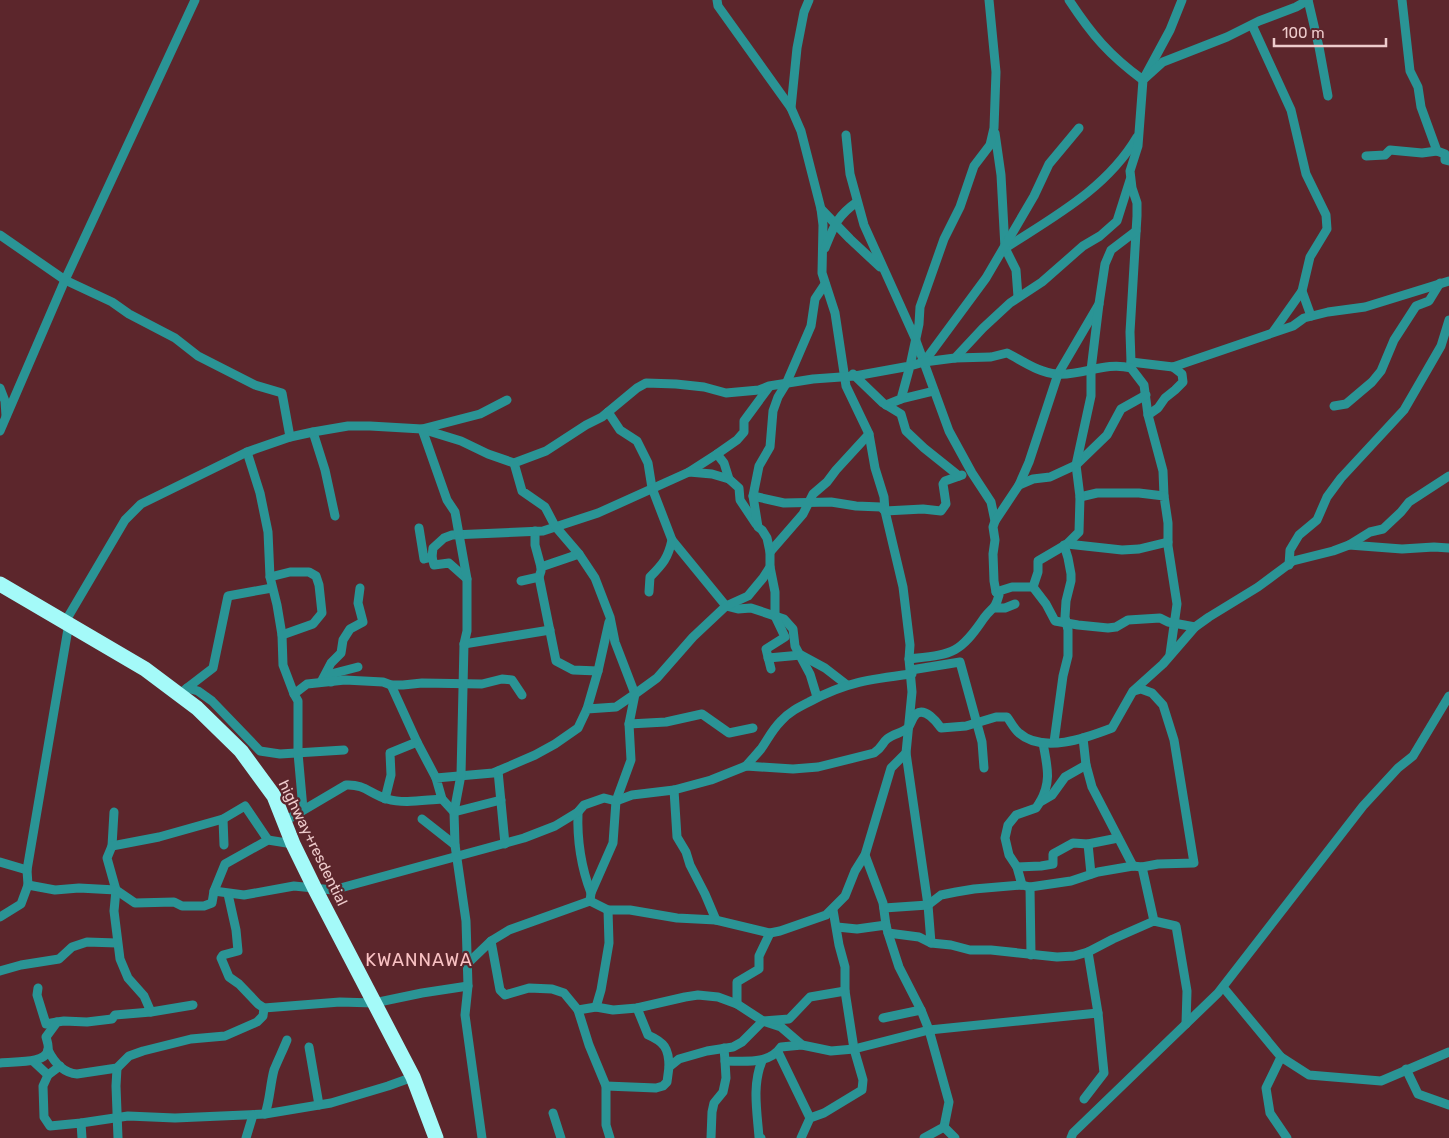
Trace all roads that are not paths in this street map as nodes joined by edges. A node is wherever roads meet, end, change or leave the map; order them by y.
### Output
1 (186, 0) edge
2 (195, 0) edge
3 (717, 0) edge
4 (809, 0) edge
5 (989, 0) edge
6 (1069, 0) edge
7 (1182, 0) edge
8 (1308, 0) edge
9 (1402, 0) edge
10 (191, 9) junction
11 (1252, 25) junction
12 (1143, 80) junction
13 (1328, 96) dead end
14 (791, 108) junction
15 (994, 128) junction
16 (1079, 128) dead end
17 (1139, 133) junction
18 (846, 135) dead end
19 (1437, 151) junction
20 (1366, 156) dead end
21 (1449, 162) edge
22 (1131, 177) junction
23 (857, 202) junction
24 (821, 208) junction
25 (835, 224) junction
26 (1136, 231) junction
27 (0, 236) edge
28 (1005, 248) junction
29 (823, 254) junction
30 (883, 270) junction
31 (65, 280) junction
32 (1445, 282) edge
33 (824, 284) junction
34 (1302, 291) junction
35 (1018, 296) junction
36 (1099, 304) junction
37 (1311, 316) junction
38 (1449, 320) edge
39 (1273, 332) junction
40 (915, 338) junction
41 (841, 358) junction
42 (955, 358) junction
43 (924, 362) junction
44 (1131, 365) junction
45 (910, 366) junction
46 (1173, 367) junction
47 (1091, 370) junction
48 (1058, 374) junction
49 (844, 375) junction
50 (854, 376) junction
51 (786, 384) junction
52 (769, 386) junction
53 (0, 388) edge
54 (934, 391) junction
55 (1146, 395) junction
56 (901, 399) junction
57 (507, 400) dead end
58 (886, 405) junction
59 (1334, 406) dead end
60 (608, 412) junction
61 (1148, 415) junction
62 (6, 416) junction
63 (422, 429) junction
64 (0, 431) edge
65 (314, 432) junction
66 (869, 434) junction
67 (290, 437) junction
68 (247, 452) junction
69 (717, 454) junction
70 (514, 463) junction
71 (1076, 465) junction
72 (689, 472) junction
73 (972, 473) junction
74 (959, 476) junction
75 (1449, 476) edge
76 (730, 479) junction
77 (1019, 485) junction
78 (652, 488) junction
79 (753, 496) junction
80 (1164, 496) junction
81 (1080, 497) junction
82 (810, 503) junction
83 (885, 511) junction
84 (335, 516) dead end
85 (995, 521) junction
86 (556, 526) junction
87 (758, 527) junction
88 (420, 528) dead end
89 (535, 532) junction
90 (459, 535) junction
91 (672, 540) junction
92 (1168, 542) junction
93 (1065, 544) junction
94 (1349, 544) junction
95 (1449, 548) edge
96 (770, 552) junction
97 (579, 554) junction
98 (432, 557) junction
99 (1288, 565) junction
100 (541, 567) junction
101 (770, 567) junction
102 (270, 577) junction
103 (539, 577) junction
104 (467, 579) junction
105 (521, 581) dead end
106 (0, 584) edge
107 (1033, 587) junction
108 (272, 588) junction
109 (360, 588) dead end
110 (649, 592) dead end
111 (996, 592) junction
112 (1015, 604) dead end
113 (726, 606) junction
114 (995, 608) junction
115 (775, 616) junction
116 (610, 617) junction
117 (1175, 622) junction
118 (67, 623) junction
119 (1066, 624) junction
120 (1196, 627) junction
121 (550, 630) junction
122 (282, 635) junction
123 (464, 644) junction
124 (801, 655) junction
125 (1170, 656) junction
126 (768, 658) junction
127 (909, 658) junction
128 (358, 667) dead end
129 (771, 668) dead end
130 (598, 671) junction
131 (911, 672) junction
132 (326, 682) junction
133 (464, 684) junction
134 (391, 685) junction
135 (847, 685) junction
136 (183, 691) junction
137 (1133, 691) junction
138 (294, 694) junction
139 (635, 694) junction
140 (522, 696) dead end
141 (1449, 696) edge
142 (817, 697) junction
143 (587, 709) junction
144 (629, 724) junction
145 (976, 724) junction
146 (753, 728) dead end
147 (908, 728) junction
148 (1083, 738) junction
149 (417, 742) junction
150 (1054, 742) junction
151 (1043, 744) junction
152 (344, 750) dead end
153 (298, 753) junction
154 (906, 753) junction
155 (1086, 765) junction
156 (746, 766) junction
157 (984, 768) dead end
158 (498, 771) junction
159 (461, 775) junction
160 (436, 778) junction
161 (674, 790) junction
162 (385, 799) junction
163 (442, 799) junction
164 (502, 800) junction
165 (616, 801) junction
166 (1040, 802) junction
167 (303, 809) junction
168 (114, 812) dead end
169 (454, 812) junction
170 (578, 812) junction
171 (422, 819) dead end
172 (224, 820) junction
173 (285, 821) junction
174 (1118, 838) junction
175 (268, 840) junction
176 (294, 844) junction
177 (505, 844) junction
178 (1088, 844) junction
179 (224, 845) dead end
180 (455, 845) junction
181 (112, 846) junction
182 (865, 855) junction
183 (457, 856) junction
184 (0, 862) edge
185 (1138, 866) junction
186 (1017, 867) junction
187 (27, 870) junction
188 (1091, 874) junction
189 (28, 885) junction
190 (1026, 886) junction
191 (42, 889) junction
192 (315, 889) junction
193 (116, 890) junction
194 (214, 891) junction
195 (228, 894) junction
196 (591, 897) junction
197 (21, 904) junction
198 (928, 905) junction
199 (884, 908) junction
200 (608, 910) junction
201 (833, 910) junction
202 (2, 913) edge
203 (716, 920) junction
204 (1154, 922) junction
205 (837, 927) junction
206 (887, 929) junction
207 (770, 933) junction
208 (491, 941) junction
209 (117, 943) junction
210 (931, 943) junction
211 (1088, 952) junction
212 (1031, 955) junction
213 (466, 965) junction
214 (0, 972) edge
215 (468, 986) junction
216 (1223, 987) junction
217 (38, 988) dead end
218 (845, 991) junction
219 (374, 1003) junction
220 (193, 1004) dead end
221 (737, 1004) junction
222 (596, 1007) junction
223 (264, 1008) junction
224 (637, 1008) junction
225 (578, 1010) junction
226 (921, 1010) junction
227 (151, 1012) junction
228 (1098, 1013) junction
229 (883, 1018) dead end
230 (763, 1021) junction
231 (57, 1022) junction
232 (1186, 1024) junction
233 (929, 1030) junction
234 (287, 1040) dead end
235 (802, 1045) junction
236 (309, 1047) dead end
237 (724, 1048) junction
238 (48, 1050) junction
239 (854, 1050) junction
240 (778, 1052) junction
241 (1449, 1052) edge
242 (1281, 1057) junction
243 (762, 1060) junction
244 (725, 1061) junction
245 (33, 1062) junction
246 (0, 1063) edge
247 (60, 1066) junction
248 (669, 1066) junction
249 (118, 1068) junction
250 (1406, 1069) junction
251 (48, 1075) junction
252 (413, 1077) junction
253 (606, 1086) junction
254 (1084, 1099) dead end
255 (319, 1105) junction
256 (1449, 1105) edge
257 (553, 1113) dead end
258 (265, 1114) junction
259 (253, 1115) junction
260 (116, 1117) junction
261 (810, 1118) junction
262 (81, 1124) junction
263 (944, 1127) junction
264 (82, 1138) edge
265 (118, 1138) edge
266 (246, 1138) edge
267 (436, 1138) edge
268 (482, 1138) edge
269 (561, 1138) edge
270 (610, 1138) edge
271 (712, 1138) edge
272 (761, 1138) edge
273 (801, 1138) edge
274 (924, 1138) edge
275 (955, 1138) edge
276 (1070, 1138) edge
277 (1287, 1138) edge

1 - 10 street
2 - 10 street
3 - 14 street
4 - 14 street
5 - 15 street
6 - 12 street
7 - 12 street
8 - 11 street
8 - 13 street
9 - 19 street
10 - 31 street
11 - 12 street
11 - 34 street
12 - 17 street
14 - 24 street
15 - 28 street
15 - 40 street
16 - 28 street
17 - 22 street
17 - 28 street
18 - 23 street
19 - 20 street
19 - 21 street
22 - 26 street
22 - 35 street
23 - 25 street
23 - 30 street
24 - 25 street
24 - 29 street
25 - 29 street
25 - 30 street
26 - 36 street
26 - 44 street
27 - 31 street
28 - 35 street
28 - 43 street
29 - 33 street
30 - 40 street
31 - 62 street
31 - 67 street
32 - 37 street
32 - 59 street
33 - 41 street
33 - 51 street
34 - 37 street
34 - 39 street
35 - 42 street
36 - 47 street
36 - 48 street
37 - 39 street
38 - 99 street
39 - 46 street
40 - 43 street
40 - 45 street
41 - 49 street
41 - 50 street
42 - 43 street
42 - 48 street
43 - 45 street
43 - 54 street
44 - 46 street
44 - 47 street
44 - 55 street
45 - 50 street
45 - 56 street
46 - 61 street
47 - 48 street
47 - 71 street
48 - 77 street
49 - 50 street
49 - 51 street
49 - 66 street
50 - 58 street
51 - 52 street
51 - 79 street
52 - 60 street
52 - 69 street
53 - 62 street
54 - 56 street
54 - 73 street
55 - 61 street
55 - 71 street
56 - 58 street
57 - 63 street
58 - 74 street
60 - 70 street
60 - 78 street
61 - 80 street
62 - 64 street
63 - 65 street
63 - 70 street
63 - 90 street
65 - 67 street
65 - 84 street
66 - 82 street
66 - 83 street
67 - 68 street
68 - 102 street
68 - 118 street
69 - 72 street
69 - 76 street
70 - 86 street
71 - 77 street
71 - 81 street
72 - 76 street
72 - 78 street
73 - 74 street
73 - 85 street
74 - 83 street
75 - 94 street
76 - 87 street
77 - 85 street
78 - 86 street
78 - 91 street
79 - 82 street
79 - 87 street
80 - 81 street
80 - 92 street
81 - 93 street
82 - 83 street
82 - 96 street
83 - 127 street
85 - 111 street
86 - 89 street
86 - 97 street
87 - 96 street
88 - 98 street
89 - 90 street
89 - 100 street
90 - 98 street
90 - 104 street
91 - 110 street
91 - 113 street
92 - 93 street
92 - 117 street
93 - 107 street
93 - 119 street
94 - 95 street
94 - 99 street
96 - 101 street
97 - 100 street
97 - 116 street
98 - 104 street
99 - 120 street
100 - 103 street
101 - 113 street
101 - 115 street
102 - 108 street
102 - 122 street
103 - 105 street
103 - 121 street
104 - 123 street
106 - 118 highway, highway+resdential
107 - 111 street
107 - 119 street
108 - 122 street
108 - 136 street
109 - 132 street
111 - 114 street
112 - 114 street
113 - 115 street
113 - 139 street
114 - 127 street
115 - 124 street
115 - 126 street
116 - 130 street
116 - 139 street
117 - 119 street
117 - 120 street
117 - 125 street
118 - 136 highway, highway+resdential
118 - 187 street
119 - 150 street
120 - 125 street
121 - 123 street
121 - 130 street
122 - 138 street
123 - 133 street
124 - 126 street
124 - 135 street
124 - 142 street
125 - 137 street
126 - 129 street
127 - 131 street
128 - 132 street
130 - 143 street
131 - 135 street
131 - 145 street
131 - 147 street
132 - 134 street
132 - 138 street
133 - 134 street
133 - 140 street
133 - 159 street
134 - 149 street
135 - 142 street
136 - 153 street
136 - 173 highway, highway+resdential
137 - 148 street
137 - 185 street
138 - 153 street
139 - 143 street
139 - 144 street
141 - 216 street
142 - 156 street
143 - 158 street
144 - 146 street
144 - 165 street
145 - 147 street
145 - 151 street
145 - 157 street
147 - 154 street
147 - 156 street
148 - 150 street
148 - 155 street
149 - 160 street
149 - 162 street
150 - 151 street
151 - 166 street
152 - 153 street
153 - 167 street
154 - 182 street
154 - 198 street
155 - 166 street
155 - 174 street
156 - 161 street
158 - 159 street
158 - 164 street
159 - 160 street
159 - 169 street
160 - 163 street
161 - 165 street
161 - 203 street
162 - 163 street
162 - 167 street
163 - 169 street
164 - 169 street
164 - 177 street
165 - 170 street
165 - 196 street
166 - 186 street
167 - 173 street
168 - 181 street
169 - 180 street
170 - 177 street
170 - 196 street
171 - 180 street
172 - 175 street
172 - 179 street
172 - 181 street
173 - 176 highway, highway+resdential
174 - 178 street
174 - 185 street
175 - 176 street
175 - 194 street
176 - 192 highway, highway+resdential
177 - 183 street
178 - 186 street
178 - 188 street
180 - 183 street
181 - 193 street
182 - 199 street
182 - 201 street
183 - 192 street
183 - 213 street
184 - 187 street
185 - 188 street
185 - 204 street
186 - 190 street
187 - 189 street
188 - 190 street
189 - 191 street
189 - 197 street
190 - 198 street
190 - 212 street
191 - 193 street
191 - 197 street
192 - 195 street
192 - 219 highway, highway+resdential
193 - 194 street
193 - 209 street
194 - 195 street
195 - 223 street
196 - 200 street
196 - 208 street
197 - 202 street
198 - 199 street
198 - 210 street
199 - 206 street
200 - 203 street
200 - 222 street
201 - 205 street
201 - 207 street
203 - 207 street
204 - 211 street
204 - 232 street
205 - 206 street
205 - 218 street
206 - 210 street
206 - 226 street
207 - 221 street
208 - 213 street
208 - 225 street
209 - 214 street
209 - 227 street
210 - 212 street
211 - 212 street
211 - 228 street
213 - 215 street
215 - 219 street
215 - 268 street
216 - 232 street
216 - 242 street
217 - 231 street
218 - 230 street
218 - 239 street
219 - 223 street
219 - 252 highway, highway+resdential
220 - 227 street
221 - 224 street
221 - 230 street
222 - 224 street
222 - 225 street
223 - 249 street
224 - 248 street
225 - 253 street
226 - 229 street
226 - 233 street
227 - 231 street
228 - 233 street
228 - 254 street
230 - 235 street
230 - 237 street
231 - 238 street
232 - 276 street
233 - 239 street
233 - 263 street
234 - 258 street
235 - 239 street
235 - 240 street
236 - 255 street
237 - 244 street
237 - 248 street
238 - 245 street
238 - 247 street
239 - 261 street
240 - 243 street
240 - 261 street
241 - 250 street
242 - 250 street
242 - 277 street
243 - 244 street
243 - 272 street
244 - 271 street
245 - 246 street
245 - 251 street
247 - 249 street
247 - 251 street
248 - 253 street
249 - 260 street
250 - 256 street
251 - 262 street
252 - 255 street
252 - 267 highway, highway+resdential
253 - 270 street
255 - 258 street
257 - 269 street
258 - 259 street
259 - 260 street
259 - 266 street
260 - 262 street
260 - 265 street
261 - 273 street
262 - 264 street
263 - 274 street
263 - 275 street

